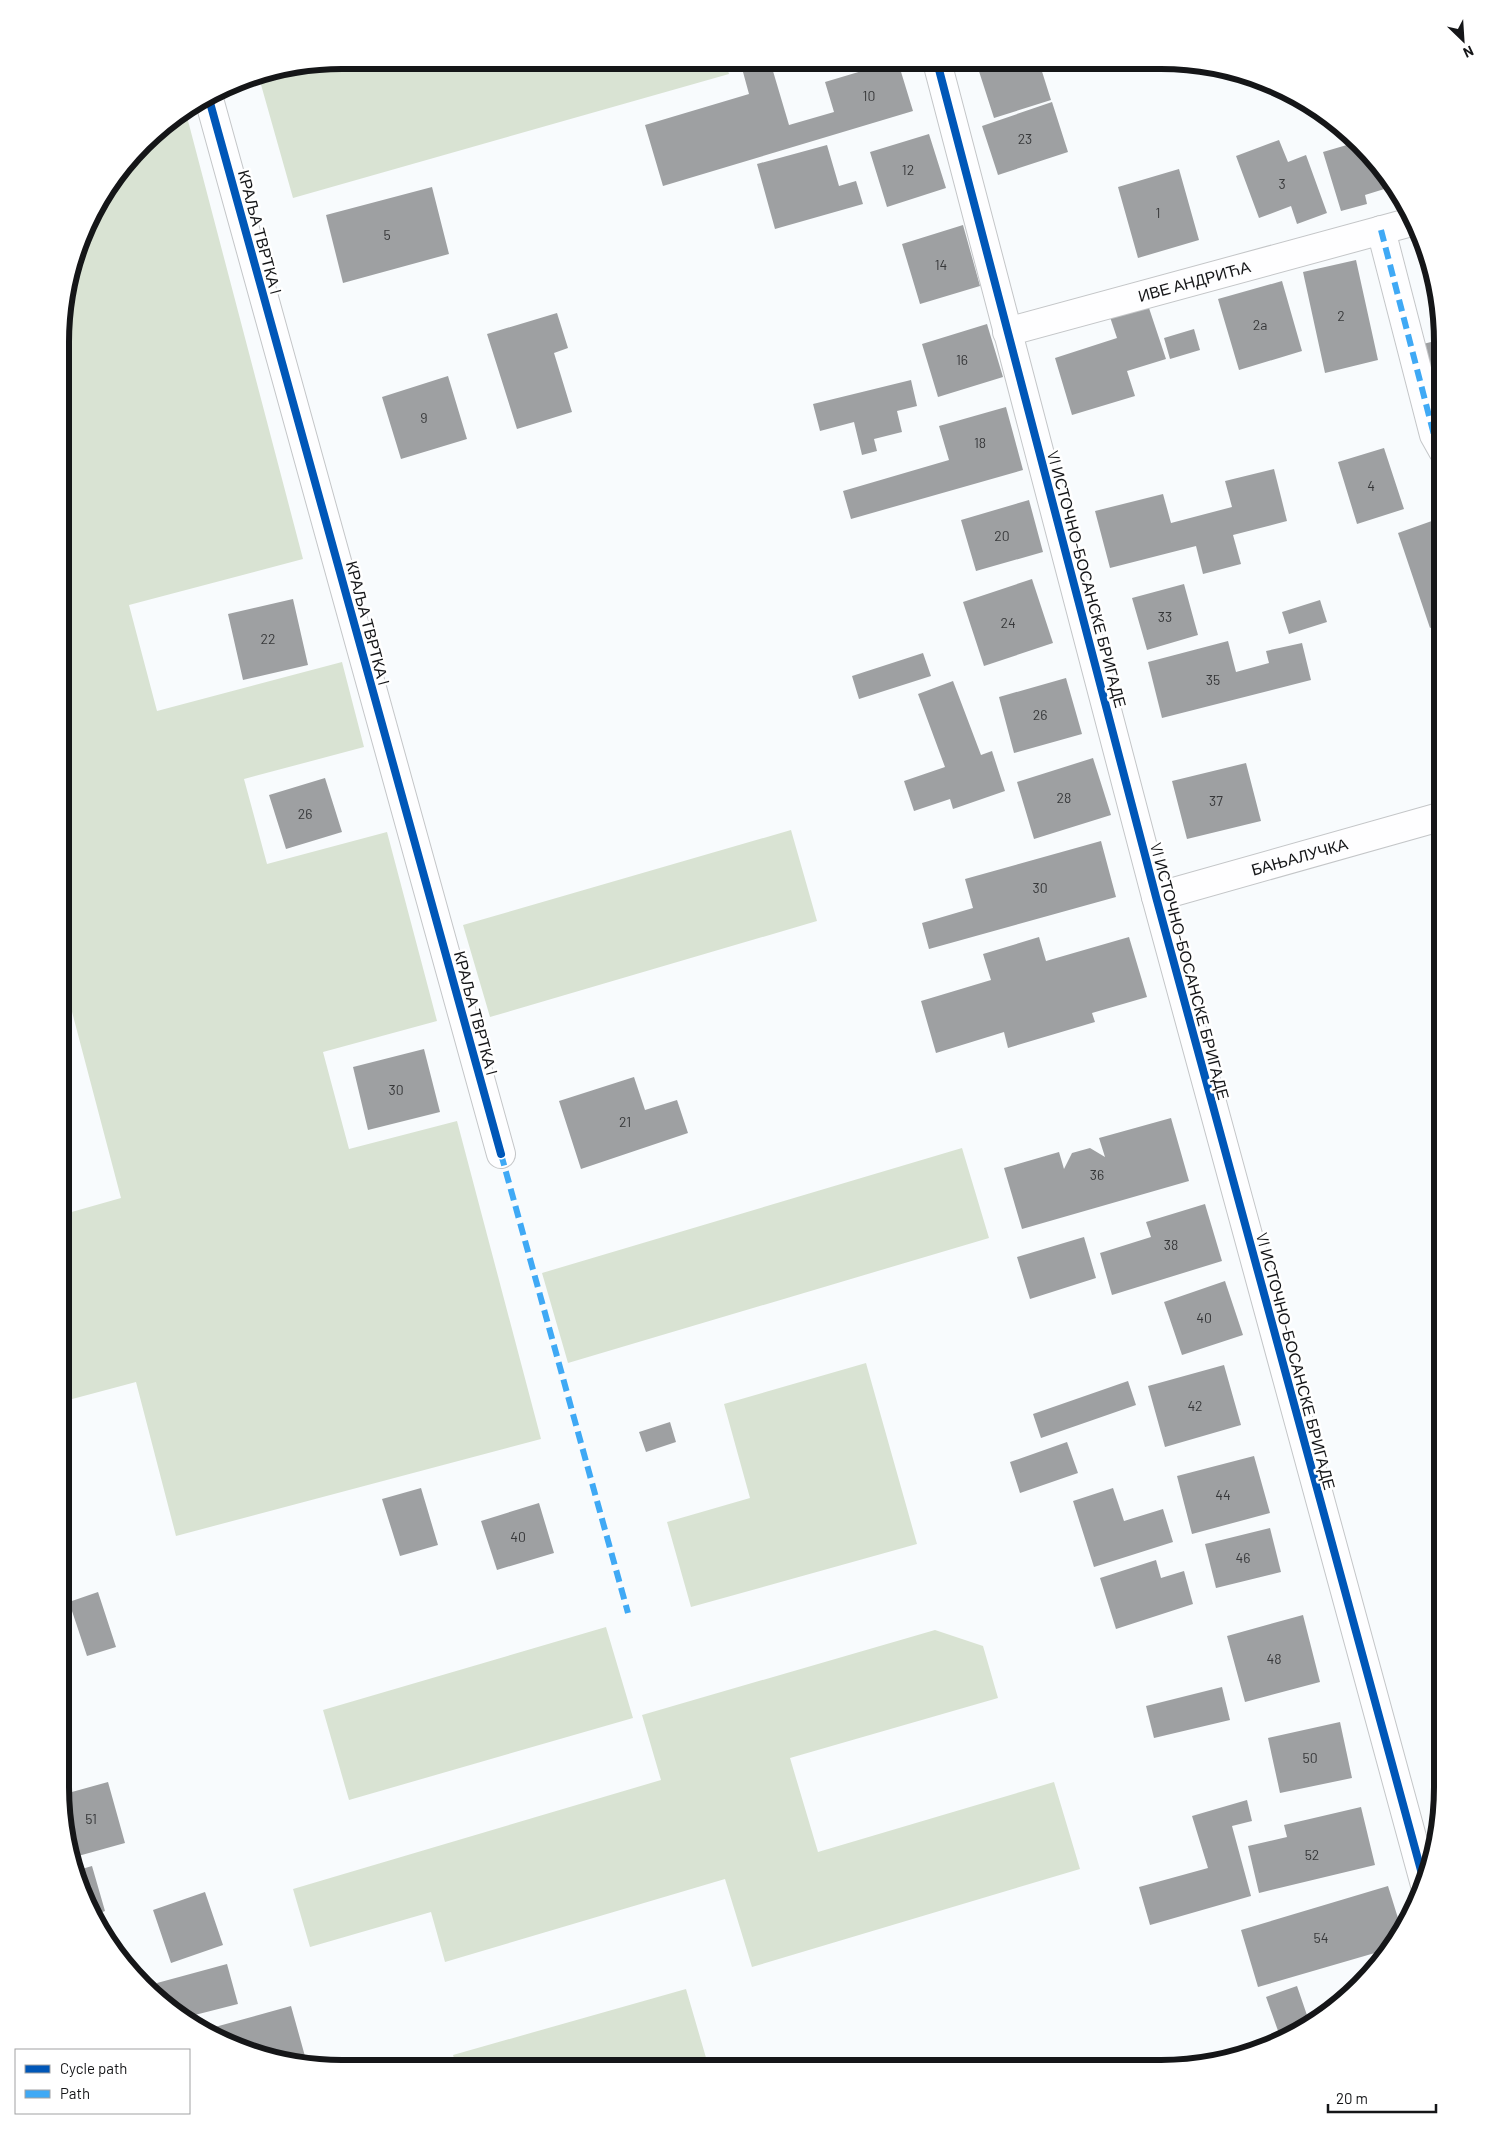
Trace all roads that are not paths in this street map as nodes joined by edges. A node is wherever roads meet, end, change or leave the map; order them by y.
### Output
1 (938, 69) edge
2 (210, 103) edge
3 (1407, 223) edge
4 (1381, 230) junction
5 (1008, 332) junction
6 (1434, 435) edge
7 (1434, 819) edge
8 (1156, 897) junction
9 (501, 1154) dead end
10 (1421, 1873) edge

1 - 5 street, VI ИСТОЧНО-БОСАНСКЕ БРИГАДЕ
2 - 9 street, КРАЉА ТВРТКА I
3 - 4 street, ИВЕ АНДРИЋА
4 - 5 street, ИВЕ АНДРИЋА
4 - 6 street
5 - 8 street, VI ИСТОЧНО-БОСАНСКЕ БРИГАДЕ
7 - 8 street, БАЊАЛУЧКА
8 - 10 street, VI ИСТОЧНО-БОСАНСКЕ БРИГАДЕ

